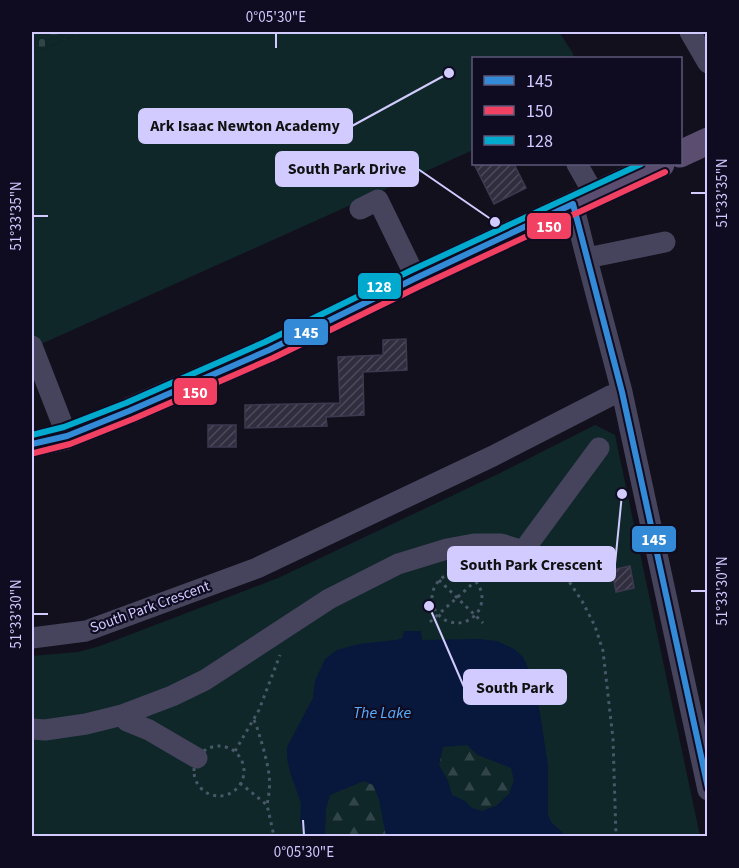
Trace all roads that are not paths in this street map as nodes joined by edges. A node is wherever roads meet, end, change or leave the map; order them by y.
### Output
1 (690, 32) edge
2 (708, 63) edge
3 (708, 141) edge
4 (682, 154) edge
5 (578, 165) edge
6 (645, 167) edge
7 (584, 199) junction
8 (360, 209) dead end
9 (665, 242) dead end
10 (587, 258) junction
11 (416, 278) junction
12 (32, 346) edge
13 (622, 392) junction
14 (67, 435) junction
15 (32, 444) edge
16 (599, 448) dead end
17 (32, 638) edge
18 (122, 715) junction
19 (32, 729) edge
20 (702, 732) edge
21 (197, 758) road end
22 (708, 790) edge

1 - 2 street
3 - 4 main road
5 - 7 street
6 - 7 main road
7 - 10 street
7 - 11 main road
8 - 11 street
9 - 10 street
10 - 13 street
11 - 14 main road
12 - 14 street
13 - 17 street, South Park Crescent
13 - 20 street
14 - 15 main road
16 - 18 street
18 - 19 street
18 - 21 street
20 - 22 street

